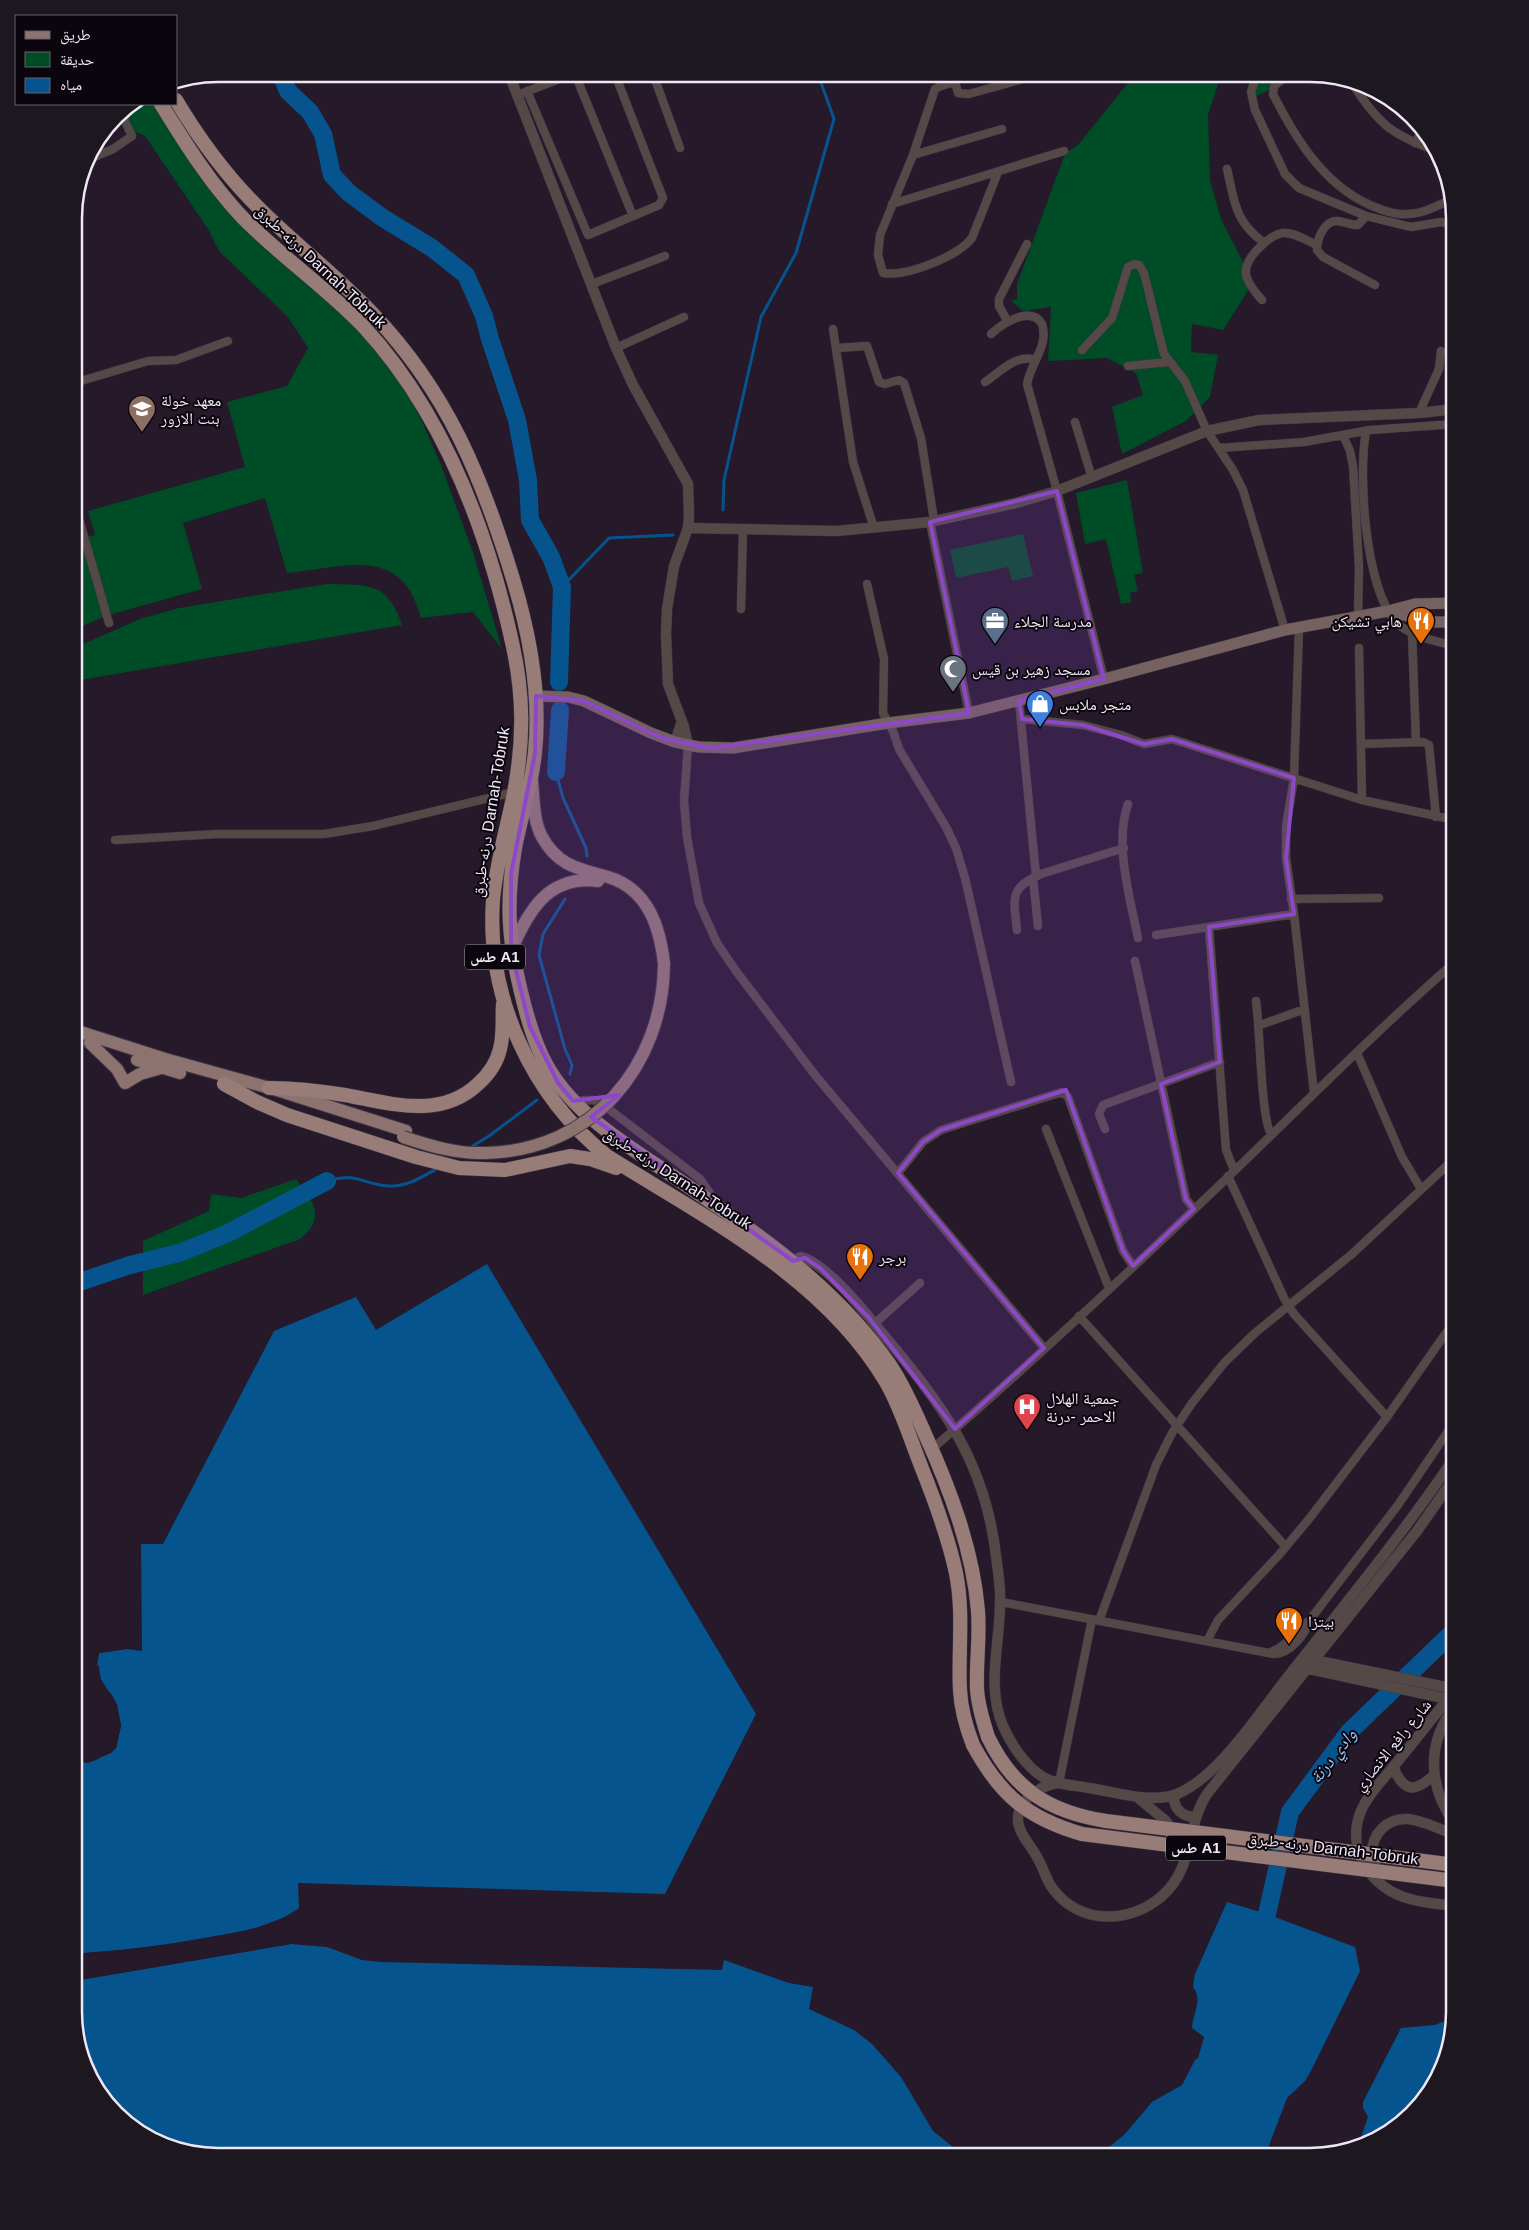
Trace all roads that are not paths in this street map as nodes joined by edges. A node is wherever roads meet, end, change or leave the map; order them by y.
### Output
1 (512, 83) edge
2 (549, 83) edge
3 (578, 83) edge
4 (619, 83) edge
5 (656, 83) edge
6 (946, 83) edge
7 (956, 83) edge
8 (1009, 83) edge
9 (1254, 83) edge
10 (1278, 83) edge
11 (527, 91) junction
12 (1358, 92) edge
13 (516, 95) junction
14 (178, 103) edge
15 (161, 105) edge
16 (124, 120) edge
17 (1002, 129) dead end
18 (1419, 137) edge
19 (1415, 143) junction
20 (1425, 147) edge
21 (680, 148) dead end
22 (1064, 151) dead end
23 (99, 154) edge
24 (913, 155) junction
25 (1226, 169) dead end
26 (998, 172) junction
27 (1445, 202) edge
28 (892, 204) junction
29 (633, 216) junction
30 (1366, 216) junction
31 (1446, 223) edge
32 (1264, 243) junction
33 (1027, 244) dead end
34 (1317, 245) junction
35 (665, 256) dead end
36 (592, 284) junction
37 (1376, 285) dead end
38 (1262, 300) dead end
39 (684, 317) dead end
40 (1008, 322) junction
41 (833, 329) dead end
42 (992, 334) dead end
43 (228, 341) dead end
44 (616, 348) junction
45 (836, 348) junction
46 (1082, 350) dead end
47 (1441, 351) dead end
48 (1036, 360) junction
49 (1169, 362) junction
50 (1128, 366) dead end
51 (83, 380) edge
52 (986, 382) dead end
53 (1446, 410) edge
54 (1419, 413) junction
55 (1075, 422) dead end
56 (1446, 425) edge
57 (1366, 430) junction
58 (1207, 431) junction
59 (1343, 435) junction
60 (1219, 448) junction
61 (1092, 478) junction
62 (1057, 491) junction
63 (932, 521) junction
64 (688, 528) junction
65 (874, 528) junction
66 (743, 529) junction
67 (83, 532) edge
68 (867, 584) dead end
69 (1446, 603) edge
70 (742, 609) dead end
71 (1388, 611) junction
72 (1358, 616) junction
73 (1446, 622) edge
74 (109, 623) dead end
75 (1299, 628) junction
76 (1285, 630) junction
77 (1412, 633) junction
78 (1446, 643) edge
79 (1358, 648) dead end
80 (1104, 679) junction
81 (536, 696) junction
82 (1019, 700) junction
83 (968, 712) junction
84 (1022, 719) junction
85 (682, 721) junction
86 (888, 722) junction
87 (675, 742) junction
88 (1416, 742) junction
89 (1361, 744) junction
90 (688, 745) junction
91 (532, 777) junction
92 (1294, 778) junction
93 (514, 792) junction
94 (1362, 800) junction
95 (1128, 804) dead end
96 (1436, 817) junction
97 (1446, 819) edge
98 (115, 840) dead end
99 (1124, 848) junction
100 (1035, 877) junction
101 (1379, 898) dead end
102 (1291, 900) junction
103 (1294, 914) junction
104 (1038, 926) dead end
105 (1209, 927) junction
106 (1017, 930) dead end
107 (1156, 935) dead end
108 (1138, 938) dead end
109 (511, 951) junction
110 (1135, 961) dead end
111 (661, 964) junction
112 (1446, 970) edge
113 (503, 996) junction
114 (1256, 1001) dead end
115 (1305, 1009) junction
116 (1260, 1025) junction
117 (83, 1033) edge
118 (83, 1040) edge
119 (90, 1043) junction
120 (1357, 1053) junction
121 (1220, 1062) junction
122 (161, 1068) junction
123 (1011, 1082) dead end
124 (224, 1084) junction
125 (1161, 1084) junction
126 (269, 1088) junction
127 (1314, 1092) junction
128 (1046, 1129) dead end
129 (1105, 1129) dead end
130 (404, 1134) junction
131 (1271, 1134) junction
132 (1446, 1166) edge
133 (898, 1173) junction
134 (1231, 1173) junction
135 (638, 1176) junction
136 (1421, 1189) junction
137 (1194, 1209) junction
138 (793, 1261) junction
139 (1133, 1266) junction
140 (920, 1283) dead end
141 (1110, 1288) junction
142 (1289, 1306) junction
143 (1079, 1316) junction
144 (874, 1324) junction
145 (1446, 1333) edge
146 (1044, 1348) junction
147 (1387, 1417) junction
148 (1177, 1425) junction
149 (955, 1429) junction
150 (1446, 1434) edge
151 (932, 1449) junction
152 (1446, 1469) edge
153 (1446, 1490) edge
154 (1286, 1546) junction
155 (1000, 1602) junction
156 (1096, 1620) junction
157 (1207, 1641) junction
158 (1300, 1662) junction
159 (1316, 1665) junction
160 (1446, 1688) edge
161 (1446, 1701) edge
162 (1446, 1702) edge
163 (1446, 1705) edge
164 (1393, 1767) junction
165 (1434, 1776) junction
166 (1059, 1783) junction
167 (1134, 1795) junction
168 (1174, 1795) junction
169 (1446, 1810) edge
170 (1195, 1817) junction
171 (1446, 1832) edge
172 (1189, 1852) junction
173 (1446, 1865) edge
174 (1446, 1880) edge
175 (1384, 1887) junction
176 (1446, 1905) edge

1 - 13 street
2 - 11 street
3 - 29 street
4 - 29 street
5 - 21 street
6 - 24 street
7 - 8 street
9 - 30 street
10 - 27 street
11 - 13 street
11 - 29 street
12 - 19 street
13 - 36 street
14 - 81 highway, درنه-طبرق Darnah-Tobruk / طس A1
15 - 93 highway, درنه-طبرق Darnah-Tobruk / طس A1
16 - 23 street
17 - 24 street
18 - 19 street
19 - 20 street
22 - 26 street
24 - 28 street
25 - 32 street
26 - 28 street
26 - 28 street
30 - 31 street
30 - 34 street
32 - 34 street
32 - 38 street
33 - 40 street
34 - 37 street
35 - 36 street
36 - 44 street
39 - 44 street
40 - 42 street
40 - 48 street
41 - 45 street
43 - 51 street
44 - 64 street
45 - 63 street
45 - 65 street
46 - 49 street
47 - 54 street
48 - 52 street
48 - 62 street
49 - 50 street
49 - 58 street
53 - 54 street
54 - 58 street
55 - 61 street
56 - 57 street
57 - 59 street
57 - 71 street
58 - 60 street
58 - 61 street
59 - 60 street
59 - 72 street
60 - 76 street
61 - 62 street
62 - 63 street
62 - 80 street
63 - 65 street
63 - 83 street
64 - 66 street
64 - 85 street
65 - 66 street
66 - 70 street
67 - 74 street
68 - 86 street
69 - 71 main road
71 - 72 main road
71 - 73 main road
71 - 77 street
72 - 75 main road
75 - 76 main road
75 - 92 street
76 - 80 main road
77 - 78 street
77 - 88 street
79 - 89 street
80 - 82 main road
81 - 87 main road
81 - 91 highway, درنه-طبرق Darnah-Tobruk / طس A1
82 - 83 main road
82 - 84 street
83 - 86 main road
84 - 92 street
84 - 100 street
85 - 87 street
85 - 90 street
86 - 90 main road
86 - 123 street
87 - 90 main road
88 - 89 street
88 - 96 street
89 - 94 street
90 - 133 street
91 - 109 highway, درنه-طبرق Darnah-Tobruk / طس A1
91 - 111 main road
92 - 94 street
92 - 102 street
93 - 98 street
93 - 113 highway, درنه-طبرق Darnah-Tobruk / طس A1
94 - 96 street
95 - 99 street
96 - 97 street
99 - 100 street
99 - 108 street
100 - 104 street
100 - 106 street
101 - 102 street
102 - 103 street
103 - 105 street
103 - 115 street
105 - 107 street
105 - 121 street
109 - 111 main road
109 - 138 highway, درنه-طبرق Darnah-Tobruk / طس A1
110 - 125 street
111 - 130 main road
112 - 120 street
113 - 126 highway
113 - 135 highway, درنه-طبرق Darnah-Tobruk / طس A1
114 - 116 street
115 - 116 street
115 - 127 street
116 - 131 street
117 - 126 main road
118 - 119 main road
119 - 122 main road
119 - 122 main road
120 - 127 street
120 - 136 street
121 - 125 street
121 - 134 street
122 - 124 main road
124 - 130 main road
124 - 135 highway
125 - 129 street
125 - 137 street
126 - 130 main road
127 - 131 street
128 - 141 street
131 - 134 street
132 - 136 street
133 - 139 street
133 - 146 street
134 - 137 street
134 - 142 street
135 - 174 highway, درنه-طبرق Darnah-Tobruk / طس A1, bridge
136 - 142 street
137 - 139 street
138 - 144 street
138 - 151 highway, درنه-طبرق Darnah-Tobruk / طس A1
139 - 141 street
140 - 144 street
141 - 143 street
142 - 147 street
142 - 148 street
143 - 146 street
143 - 148 street
144 - 149 street
145 - 147 street
146 - 149 street
147 - 154 street
148 - 154 street
148 - 156 street
149 - 151 street
149 - 155 street
150 - 157 street
151 - 173 highway, درنه-طبرق Darnah-Tobruk / طس A1, bridge
152 - 158 street
153 - 159 street
154 - 157 street
155 - 156 street
155 - 166 street
156 - 157 street
156 - 166 street
158 - 159 street
158 - 168 street
159 - 160 street
159 - 161 street
159 - 170 street
162 - 164 street, شارع رافع الانصاري
163 - 165 street
164 - 165 street
164 - 175 street, شارع رافع الانصاري
165 - 169 street
166 - 167 street
166 - 172 street
167 - 168 street
167 - 172 street
168 - 170 street
170 - 172 street
171 - 175 street
175 - 176 street, شارع رافع الانصاري

